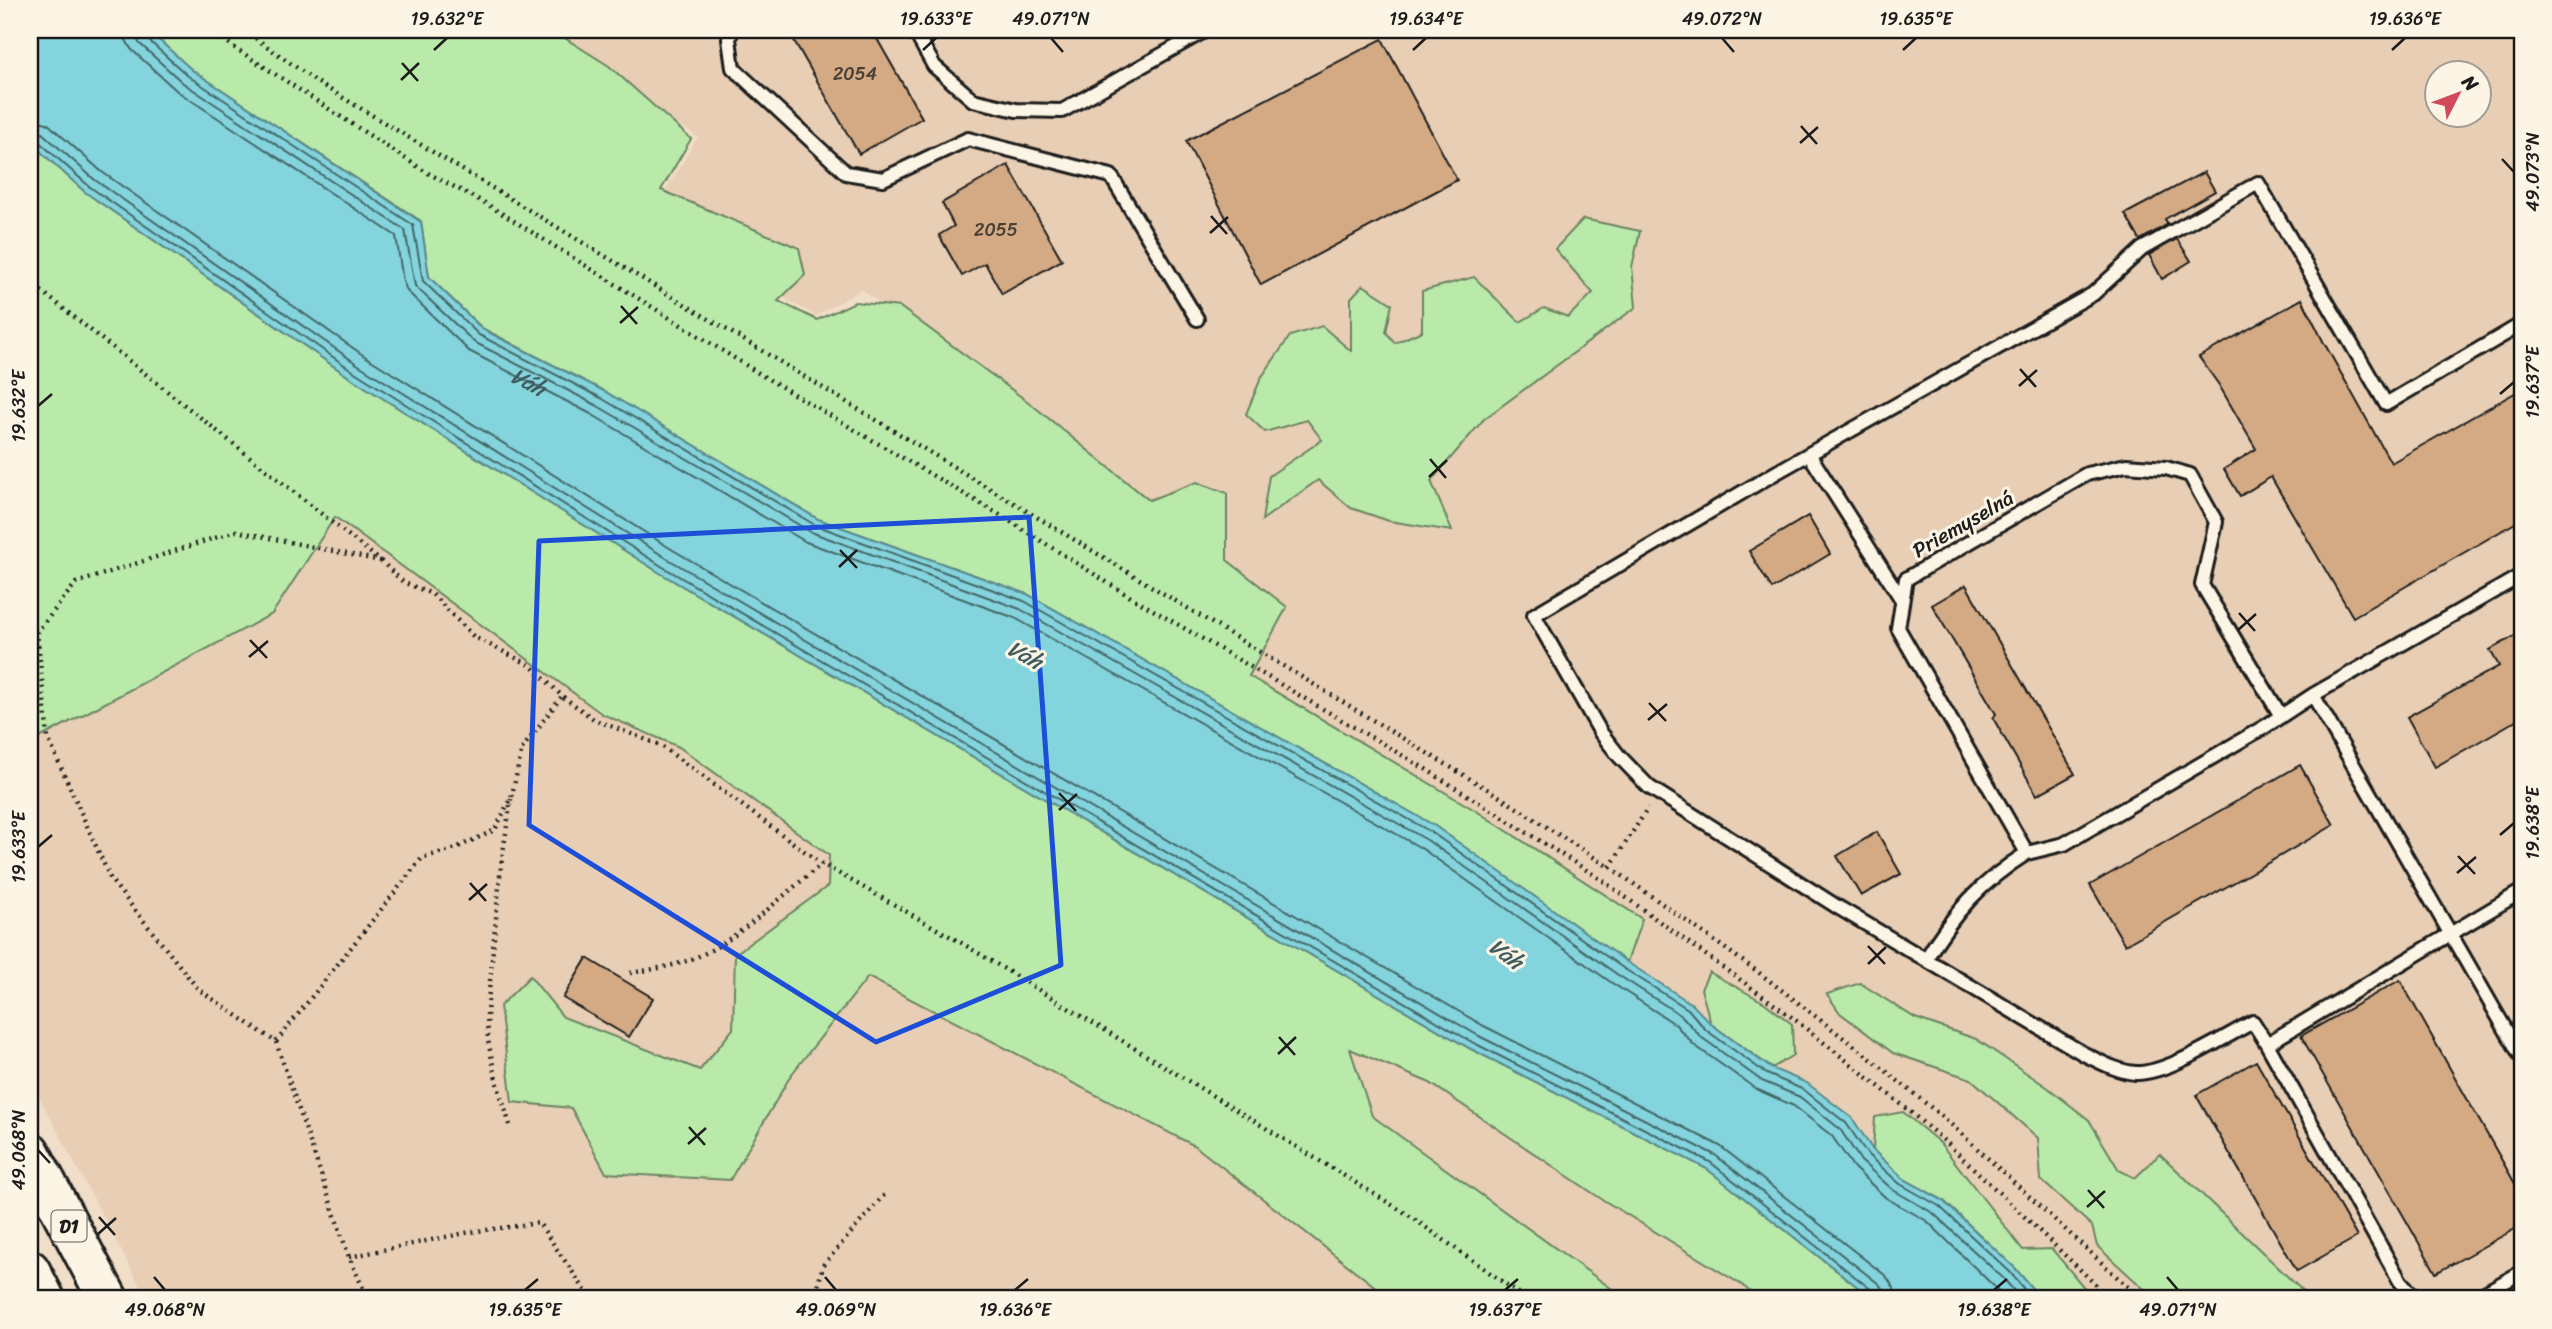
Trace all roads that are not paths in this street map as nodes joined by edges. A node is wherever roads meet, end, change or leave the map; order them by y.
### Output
1 (732, 30) edge
2 (914, 30) edge
3 (1206, 30) edge
4 (1197, 320) dead end
5 (2522, 324) edge
6 (1809, 454) junction
7 (2522, 575) edge
8 (1902, 600) junction
9 (2313, 695) junction
10 (2281, 716) junction
11 (2028, 853) junction
12 (2522, 891) edge
13 (2451, 934) junction
14 (1926, 959) junction
15 (2267, 1044) junction
16 (2522, 1058) edge
17 (30, 1152) edge
18 (30, 1270) edge
19 (2522, 1272) edge
20 (45, 1299) edge
21 (108, 1299) edge
22 (2422, 1299) edge
23 (2463, 1299) edge

1 - 4 lane
2 - 3 lane
5 - 6 lane
6 - 8 lane
6 - 14 lane
7 - 9 lane
8 - 10 lane, Priemyselná
8 - 11 lane, Priemyselná
9 - 10 lane
9 - 13 lane
10 - 11 lane
11 - 14 lane
12 - 13 lane
13 - 15 lane
13 - 16 lane
14 - 15 lane
15 - 22 lane
17 - 21 highway, D1
18 - 20 highway
19 - 23 lane

